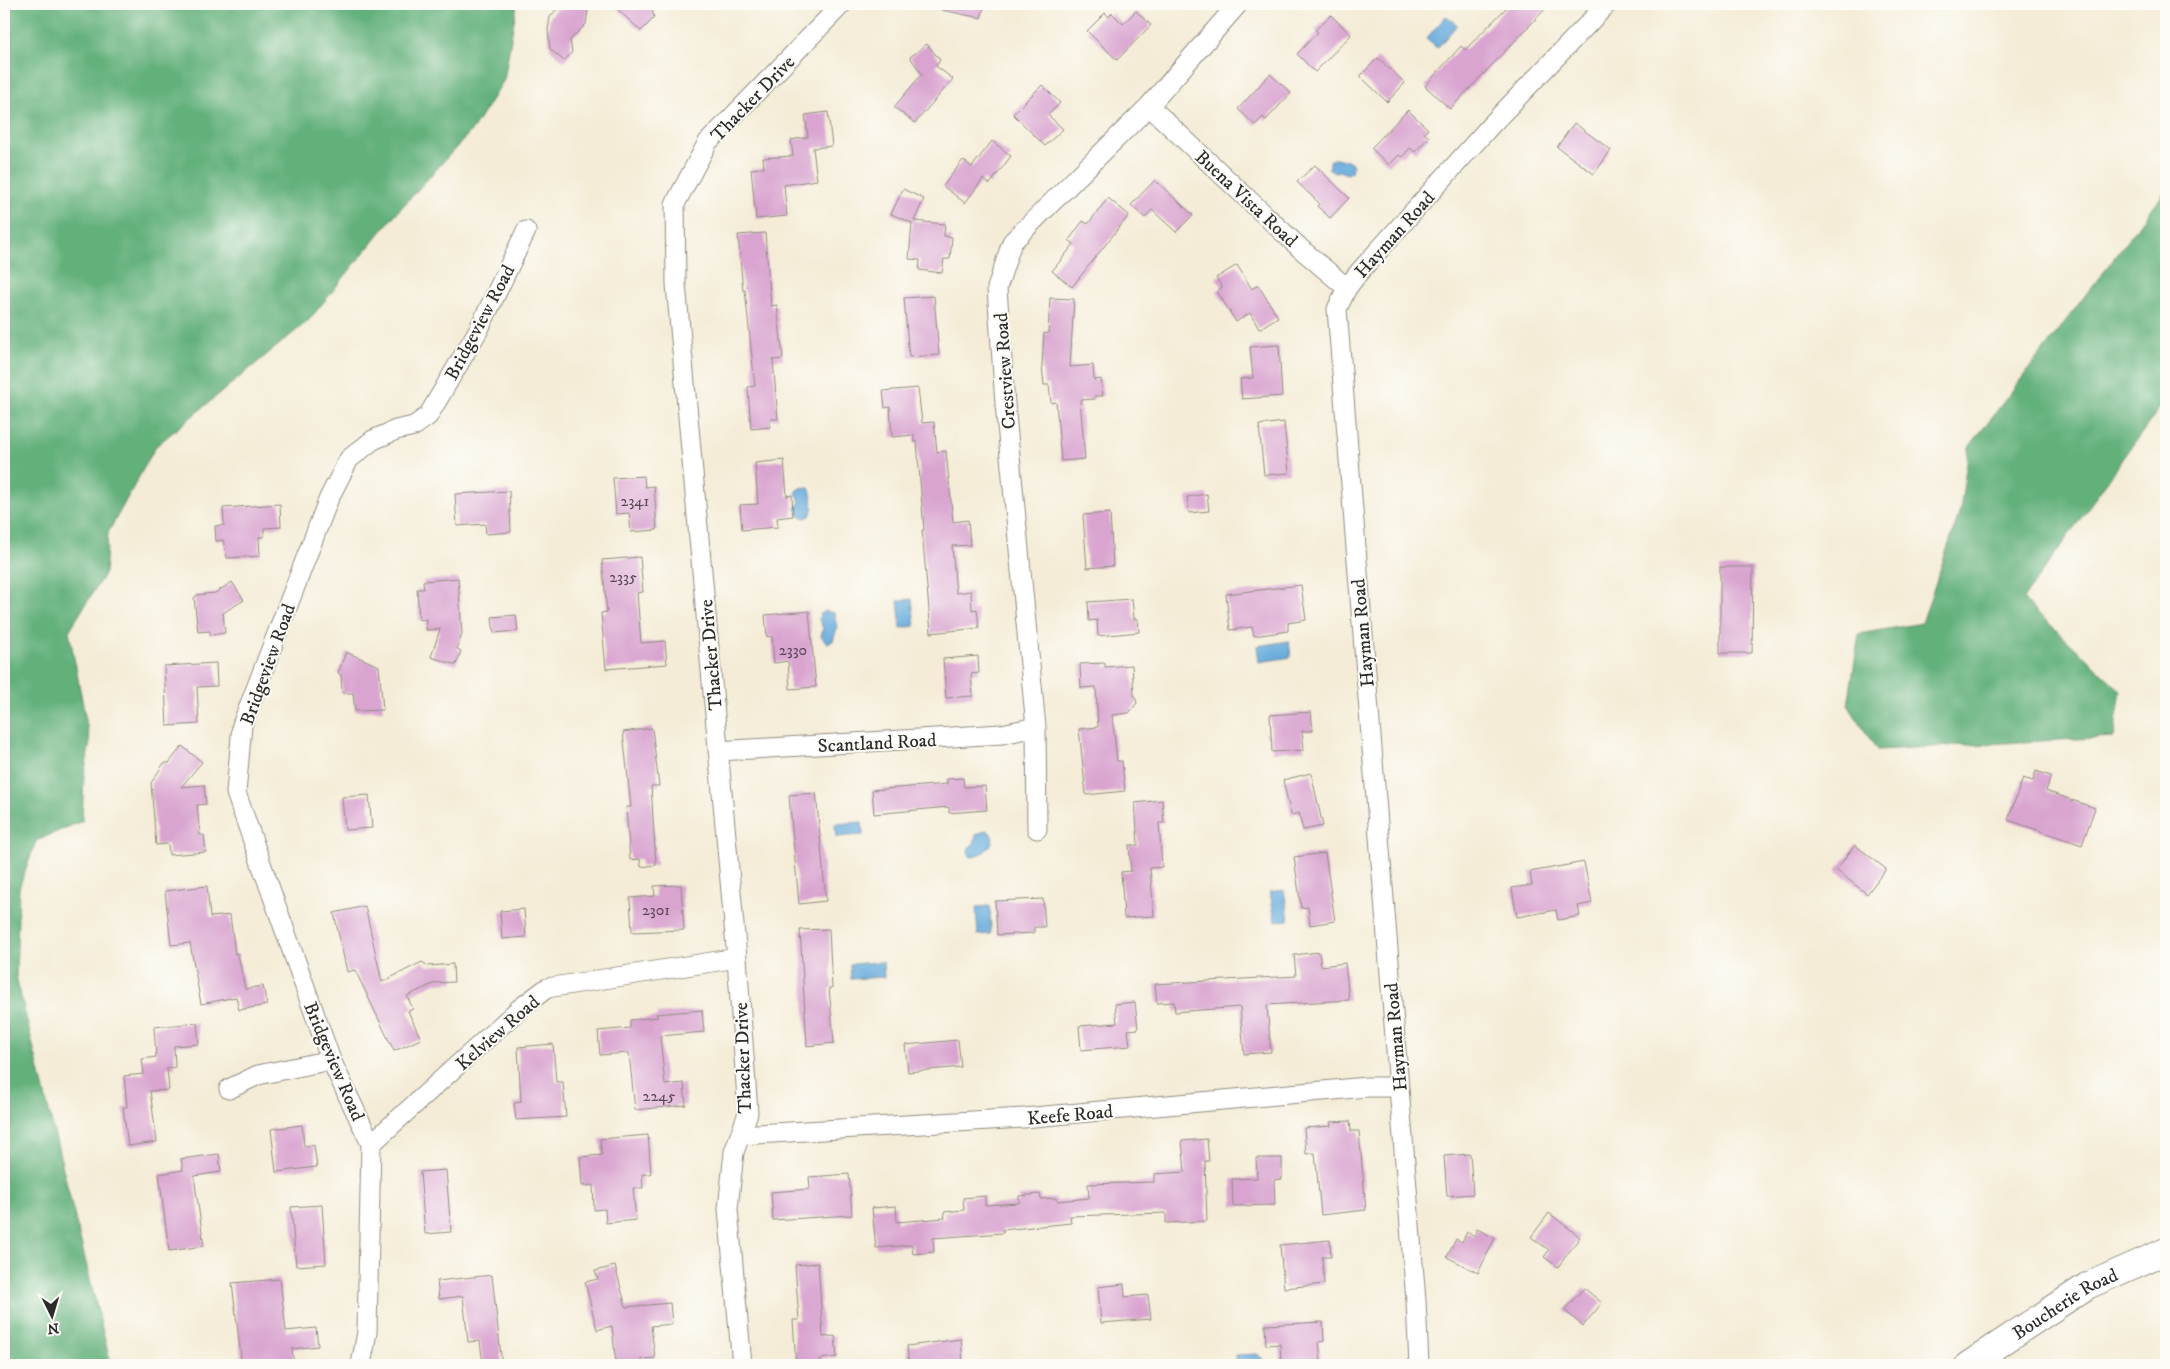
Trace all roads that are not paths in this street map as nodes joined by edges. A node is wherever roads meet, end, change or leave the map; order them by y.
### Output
1 (842, 4) edge
2 (1238, 4) edge
3 (1607, 4) edge
4 (1149, 106) junction
5 (526, 231) dead end
6 (1347, 288) junction
7 (1036, 727) junction
8 (718, 751) junction
9 (1037, 829) dead end
10 (737, 958) junction
11 (331, 1060) junction
12 (1399, 1087) junction
13 (229, 1089) dead end
14 (740, 1134) junction
15 (371, 1144) junction
16 (2166, 1251) edge
17 (361, 1365) edge
18 (742, 1365) edge
19 (1419, 1365) edge
20 (1968, 1365) edge

1 - 8 street, Thacker Drive
2 - 4 street, Crestview Road
3 - 6 street, Hayman Road
4 - 6 street, Buena Vista Road
4 - 7 street, Crestview Road
5 - 11 street, Bridgeview Road
6 - 12 street, Hayman Road
7 - 8 street, Scantland Road
7 - 9 street, Crestview Road
8 - 10 street, Thacker Drive
10 - 14 street, Thacker Drive
10 - 15 street, Kelview Road
11 - 13 street
11 - 15 street, Bridgeview Road
12 - 14 street, Keefe Road
12 - 19 street, Hayman Road
14 - 18 street, Thacker Drive
15 - 17 street, Bridgeview Road
16 - 20 main road, Boucherie Road

